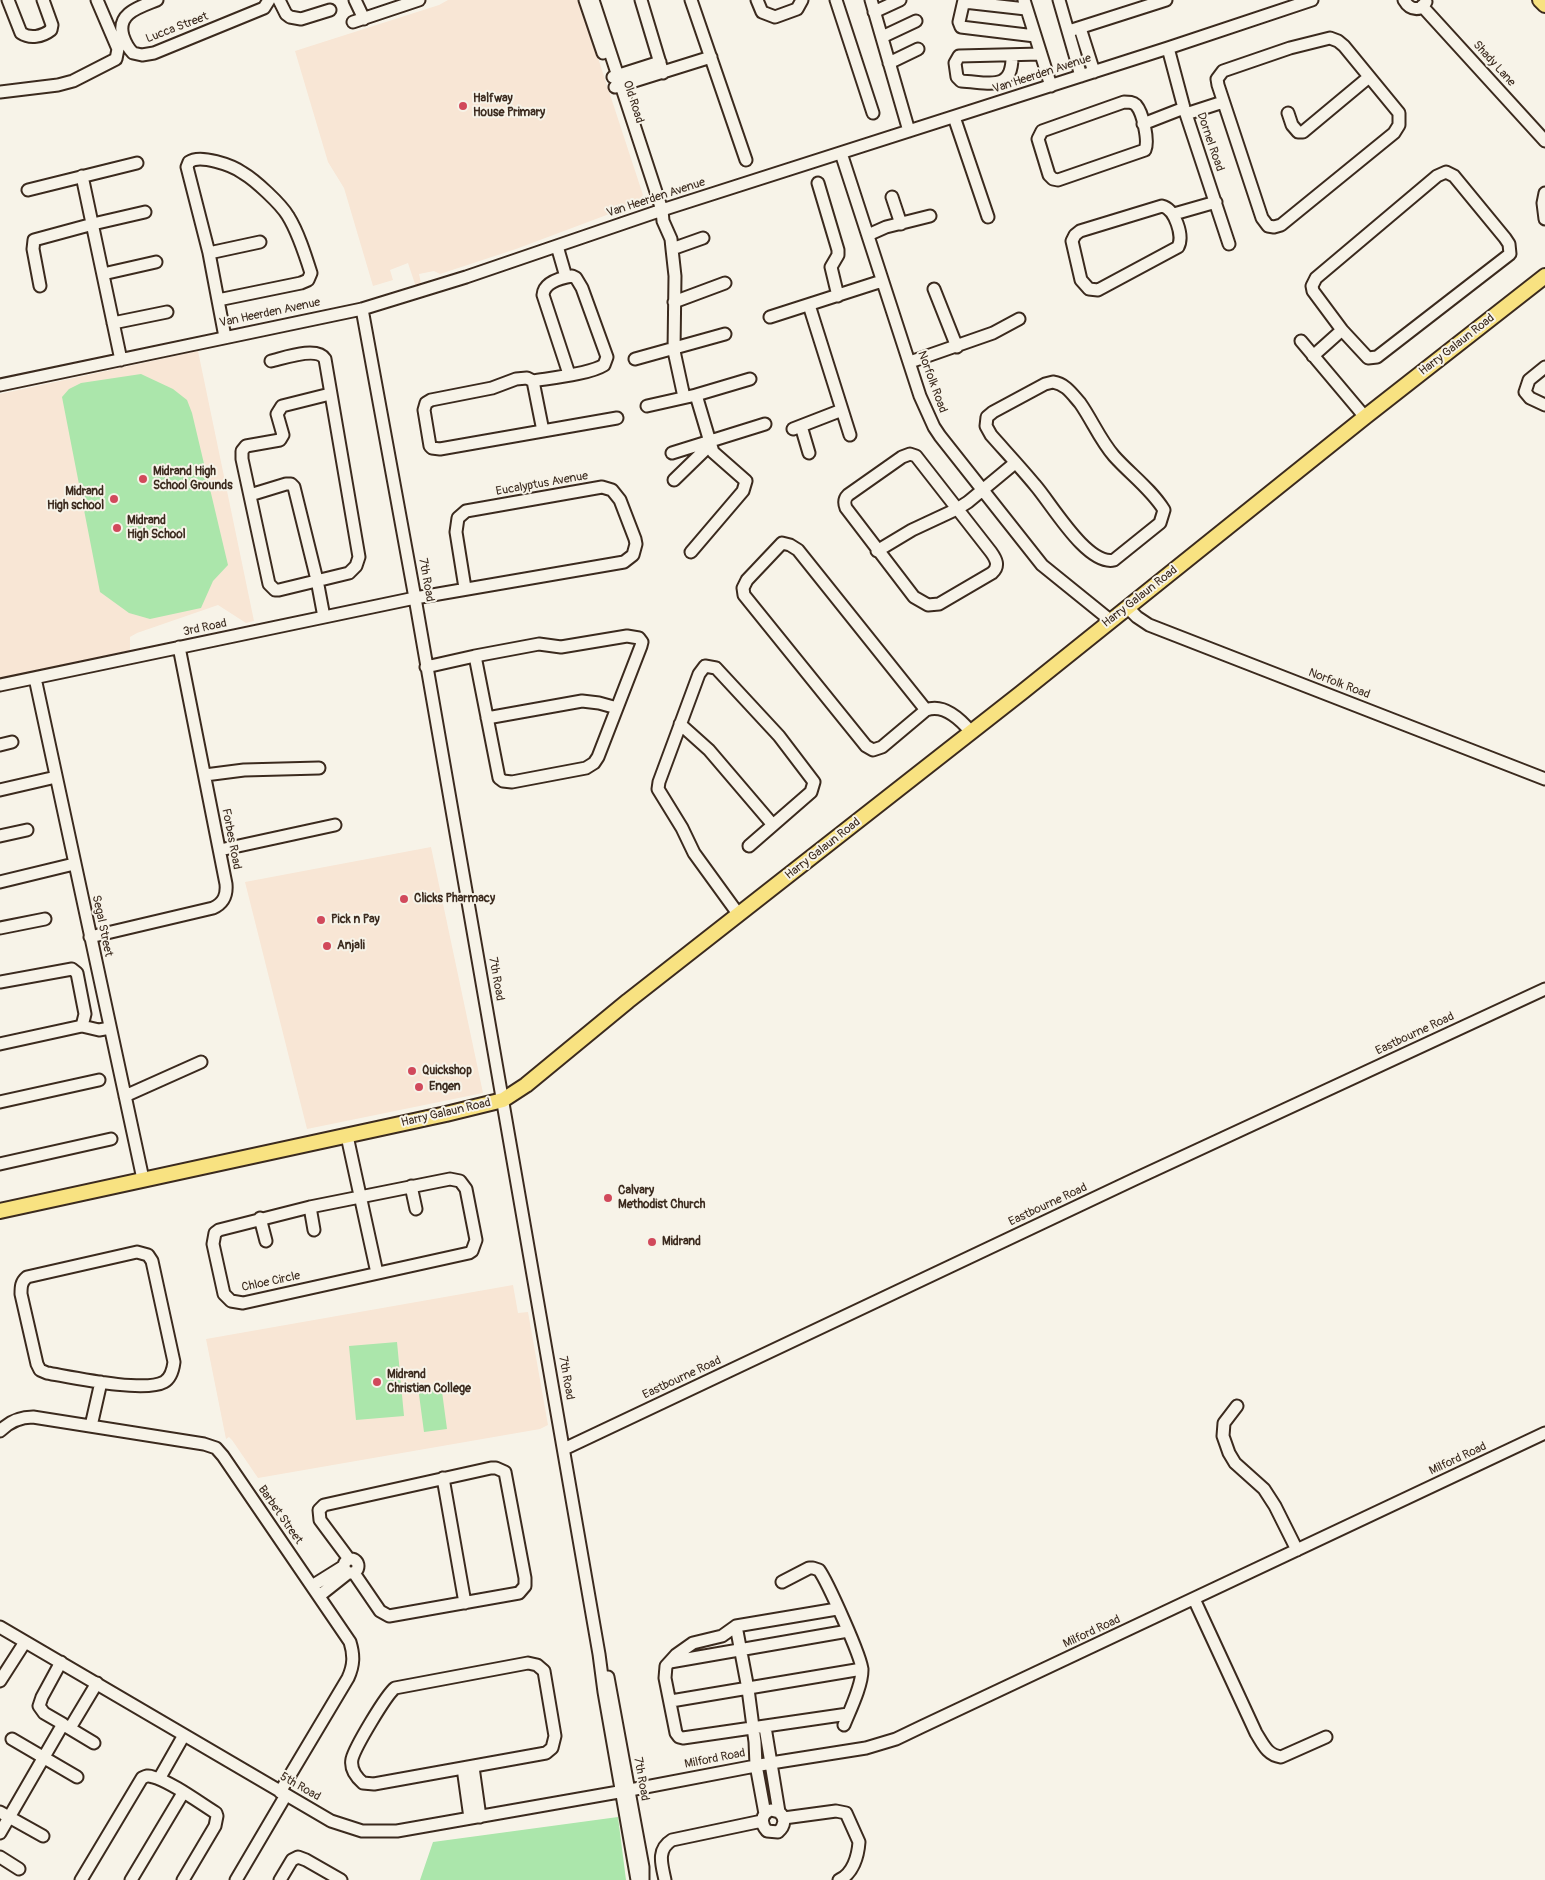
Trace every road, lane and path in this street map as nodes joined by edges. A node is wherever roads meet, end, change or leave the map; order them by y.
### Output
1 (8, 0) edge
2 (43, 0) edge
3 (97, 0) edge
4 (157, 0) edge
5 (269, 0) edge
6 (279, 0) edge
7 (355, 0) edge
8 (419, 0) edge
9 (585, 0) edge
10 (593, 0) edge
11 (641, 0) edge
12 (691, 0) edge
13 (757, 0) edge
14 (802, 0) edge
15 (836, 0) edge
16 (871, 0) edge
17 (900, 0) edge
18 (1059, 0) edge
19 (1166, 0) edge
20 (1312, 0) edge
21 (1404, 0) edge
22 (1540, 0) edge
23 (964, 1) edge
24 (1424, 3) edge
25 (1025, 4) edge
26 (1545, 5) edge
27 (330, 10) dead end
28 (874, 12) junction
29 (916, 21) dead end
30 (1075, 29) junction
31 (1035, 36) junction
32 (882, 37) junction
33 (1168, 48) junction
34 (918, 49) dead end
35 (1041, 54) junction
36 (1012, 55) junction
37 (711, 57) junction
38 (889, 62) junction
39 (661, 68) junction
40 (1094, 72) junction
41 (1081, 76) junction
42 (1369, 77) junction
43 (616, 82) junction
44 (1051, 86) junction
45 (0, 92) edge
46 (1223, 102) junction
47 (1185, 111) junction
48 (1288, 113) dead end
49 (873, 114) dead end
50 (954, 117) junction
51 (1143, 124) junction
52 (910, 131) junction
53 (1545, 141) edge
54 (841, 153) junction
55 (746, 160) dead end
56 (137, 163) dead end
57 (82, 176) junction
58 (818, 183) dead end
59 (28, 190) dead end
60 (1545, 193) edge
61 (892, 197) dead end
62 (1216, 202) junction
63 (145, 212) dead end
64 (660, 214) junction
65 (1174, 214) junction
66 (930, 216) dead end
67 (988, 217) dead end
68 (1545, 219) edge
69 (93, 224) junction
70 (901, 224) junction
71 (868, 235) junction
72 (703, 238) dead end
73 (260, 242) dead end
74 (1229, 244) dead end
75 (557, 246) junction
76 (672, 248) junction
77 (209, 254) junction
78 (156, 262) dead end
79 (103, 274) junction
80 (1545, 276) edge
81 (566, 277) junction
82 (882, 281) junction
83 (725, 283) dead end
84 (40, 286) dead end
85 (934, 289) dead end
86 (838, 296) junction
87 (218, 300) junction
88 (674, 302) junction
89 (809, 305) junction
90 (362, 309) junction
91 (167, 312) dead end
92 (770, 317) dead end
93 (1019, 319) dead end
94 (114, 323) junction
95 (1342, 330) junction
96 (725, 334) dead end
97 (225, 337) junction
98 (1301, 341) dead end
99 (957, 347) junction
100 (674, 348) junction
101 (1314, 356) junction
102 (635, 359) dead end
103 (121, 360) junction
104 (271, 361) dead end
105 (910, 362) junction
106 (1545, 367) edge
107 (569, 374) junction
108 (750, 379) dead end
109 (533, 381) junction
110 (0, 385) edge
111 (330, 394) junction
112 (690, 396) junction
113 (1545, 405) edge
114 (647, 406) dead end
115 (842, 410) junction
116 (1365, 417) junction
117 (617, 418) dead end
118 (765, 424) dead end
119 (543, 431) junction
120 (850, 435) dead end
121 (711, 443) junction
122 (672, 453) dead end
123 (809, 453) dead end
124 (1015, 463) junction
125 (674, 480) dead end
126 (983, 490) junction
127 (250, 495) junction
128 (957, 509) junction
129 (877, 551) junction
130 (691, 552) dead end
131 (317, 580) junction
132 (465, 588) junction
133 (415, 598) junction
134 (1127, 607) junction
135 (324, 617) junction
136 (1110, 620) junction
137 (179, 647) junction
138 (475, 656) junction
139 (426, 667) junction
140 (35, 678) junction
141 (0, 685) edge
142 (617, 708) junction
143 (926, 710) junction
144 (487, 718) junction
145 (680, 724) junction
146 (971, 732) junction
147 (319, 768) dead end
148 (204, 775) junction
149 (56, 777) junction
150 (1545, 779) edge
151 (0, 790) edge
152 (335, 825) dead end
153 (773, 825) junction
154 (27, 830) dead end
155 (0, 836) edge
156 (749, 846) dead end
157 (220, 850) junction
158 (74, 864) junction
159 (0, 882) edge
160 (739, 915) junction
161 (45, 919) dead end
162 (0, 928) edge
163 (90, 937) junction
164 (0, 982) edge
165 (1545, 989) edge
166 (82, 1026) junction
167 (110, 1028) junction
168 (0, 1044) edge
169 (200, 1062) dead end
170 (99, 1080) dead end
171 (125, 1096) junction
172 (503, 1100) junction
173 (0, 1102) edge
174 (346, 1136) junction
175 (111, 1139) dead end
176 (0, 1164) edge
177 (143, 1179) junction
178 (412, 1186) junction
179 (361, 1198) junction
180 (310, 1207) junction
181 (416, 1209) dead end
182 (0, 1211) edge
183 (260, 1218) junction
184 (314, 1230) dead end
185 (266, 1241) dead end
186 (377, 1272) junction
187 (101, 1382) junction
188 (1237, 1406) dead end
189 (91, 1426) junction
190 (0, 1430) edge
191 (1545, 1433) edge
192 (564, 1449) junction
193 (443, 1478) junction
194 (1297, 1550) junction
195 (349, 1568) junction
196 (782, 1582) dead end
197 (312, 1586) junction
198 (319, 1596) junction
199 (1194, 1599) junction
200 (465, 1603) junction
201 (838, 1609) junction
202 (736, 1626) junction
203 (0, 1627) edge
204 (848, 1631) junction
205 (25, 1642) junction
206 (741, 1650) junction
207 (61, 1662) junction
208 (669, 1662) junction
209 (862, 1669) junction
210 (0, 1681) edge
211 (97, 1683) junction
212 (748, 1689) junction
213 (671, 1701) junction
214 (67, 1726) junction
215 (765, 1727) junction
216 (753, 1729) junction
217 (184, 1735) junction
218 (1326, 1737) dead end
219 (12, 1739) dead end
220 (94, 1742) dead end
221 (768, 1748) junction
222 (755, 1750) junction
223 (44, 1758) junction
224 (771, 1762) junction
225 (756, 1765) junction
226 (468, 1768) junction
227 (77, 1777) dead end
228 (159, 1779) junction
229 (774, 1781) junction
230 (759, 1783) junction
231 (625, 1791) junction
232 (183, 1793) junction
233 (283, 1794) junction
234 (5, 1814) edge
235 (781, 1815) junction
236 (476, 1817) junction
237 (763, 1818) junction
238 (0, 1833) edge
239 (43, 1836) dead end
240 (0, 1857) edge
241 (19, 1869) dead end
242 (81, 1880) edge
243 (131, 1880) edge
244 (183, 1880) edge
245 (236, 1880) edge
246 (280, 1880) edge
247 (341, 1880) edge
248 (637, 1880) edge
249 (643, 1880) edge
250 (665, 1880) edge
251 (840, 1880) edge

1 - 2 street
3 - 45 street
4 - 5 street, Lucca Street
6 - 27 street
7 - 8 street
9 - 43 street, Old Road
10 - 43 street, Old Road
11 - 39 street
12 - 37 street
13 - 14 street
15 - 49 street
16 - 28 street
17 - 28 street
18 - 30 street
19 - 30 street
20 - 33 street, Van Heerden Avenue
21 - 24 street, Shady Lane
22 - 26 main road
23 - 25 street
23 - 31 street
24 - 53 street, Shady Lane
25 - 31 street
28 - 32 street
29 - 32 street
30 - 40 street
30 - 41 street
31 - 35 street
32 - 38 street
33 - 40 street, Van Heerden Avenue
33 - 47 street, Dornel Road
34 - 38 street
35 - 36 street
35 - 44 street
36 - 36 street
37 - 39 street
37 - 55 street
38 - 52 street
39 - 43 street
40 - 41 street, Van Heerden Avenue
41 - 44 street, Van Heerden Avenue
42 - 46 street
42 - 46 street
42 - 48 street
43 - 64 street, Old Road
44 - 50 street, Van Heerden Avenue
46 - 47 street
47 - 51 street
47 - 62 street, Dornel Road
50 - 52 street, Van Heerden Avenue
50 - 67 street
51 - 51 street
52 - 54 street, Van Heerden Avenue
54 - 64 street, Van Heerden Avenue
54 - 71 street, Norfolk Road
56 - 57 street
57 - 59 street
57 - 69 street
58 - 86 street
60 - 68 street
61 - 70 street
62 - 65 street
62 - 74 street, Dornel Road
63 - 69 street
64 - 75 street, Van Heerden Avenue
64 - 76 street, Old Road
65 - 65 street
66 - 70 street
69 - 79 street
69 - 84 street
70 - 71 street
71 - 82 street, Norfolk Road
72 - 76 street
73 - 77 street
75 - 81 street
75 - 90 street, Van Heerden Avenue
76 - 88 street, Old Road
77 - 87 street
77 - 87 street
78 - 79 street
79 - 94 street
80 - 116 main road, Harry Galaun Road
81 - 107 street
81 - 107 street
82 - 86 street
82 - 105 street, Norfolk Road
83 - 88 street
85 - 99 street
86 - 89 street
87 - 97 street
88 - 100 street, Old Road
89 - 92 street
89 - 115 street
90 - 97 street, Van Heerden Avenue
90 - 133 street, 7th Road
91 - 94 street
93 - 99 street
94 - 103 street
95 - 95 street
95 - 101 street
96 - 100 street
97 - 103 street, Van Heerden Avenue
98 - 101 street
99 - 105 street
100 - 102 street
100 - 112 street, Old Road
101 - 116 street
103 - 110 street, Van Heerden Avenue
104 - 111 street
105 - 126 street, Norfolk Road
106 - 113 street
107 - 109 street
108 - 112 street
109 - 119 street
109 - 119 street
111 - 127 street
111 - 131 street
112 - 114 street
112 - 121 street, Old Road
115 - 120 street
115 - 123 street
116 - 134 main road, Harry Galaun Road
117 - 119 street
118 - 121 street
121 - 122 street
121 - 125 street
121 - 130 street
124 - 124 street
124 - 126 street
126 - 128 street
126 - 136 street, Norfolk Road
127 - 131 street
127 - 131 street
128 - 129 street
128 - 129 street
128 - 129 street
131 - 135 street
132 - 132 street, Eucalyptus Avenue
132 - 133 street, Eucalyptus Avenue
133 - 135 street, 3rd Road
133 - 139 street, 7th Road
134 - 136 main road, Harry Galaun Road
134 - 150 street, Norfolk Road
135 - 137 street, 3rd Road
136 - 146 main road, Harry Galaun Road
137 - 140 street, 3rd Road
137 - 148 street, Forbes Road
138 - 139 street
138 - 142 street
138 - 144 street
139 - 172 street, 7th Road
140 - 141 street, 3rd Road
140 - 149 street, Segal Street
142 - 144 street
142 - 144 street
143 - 143 street
143 - 146 street
145 - 153 street
145 - 153 street
145 - 160 street
146 - 160 main road, Harry Galaun Road
147 - 148 street
148 - 157 street, Forbes Road
149 - 151 street
149 - 158 street, Segal Street
152 - 157 street
153 - 156 street
154 - 155 street
157 - 163 street, Forbes Road
158 - 159 street
158 - 163 street, Segal Street
160 - 172 main road, Harry Galaun Road
161 - 162 street
163 - 167 street, Segal Street
164 - 166 street
165 - 192 street, Eastbourne Road
166 - 167 street
166 - 168 street
167 - 171 street, Segal Street
169 - 171 street
170 - 173 street
171 - 177 street, Segal Street
172 - 174 main road, Harry Galaun Road
172 - 192 street, 7th Road
174 - 177 main road, Harry Galaun Road
174 - 179 street
175 - 176 street
177 - 182 main road, Harry Galaun Road
178 - 179 street, Chloe Circle
178 - 181 street
178 - 186 street, Chloe Circle
179 - 180 street, Chloe Circle
179 - 186 street
180 - 183 street, Chloe Circle
180 - 184 street
183 - 185 street
183 - 186 street, Chloe Circle
187 - 187 street
187 - 189 street
188 - 194 street
189 - 190 street, Barbet Street
189 - 197 street, Barbet Street
191 - 194 street, Milford Road
192 - 231 street, 7th Road
193 - 195 street
193 - 200 street
193 - 200 street
194 - 199 street, Milford Road
195 - 197 street
195 - 198 street
195 - 200 street
196 - 201 street
197 - 198 street, Barbet Street
198 - 233 street, Barbet Street
199 - 218 street
199 - 224 street, Milford Road
201 - 202 street
201 - 204 street
202 - 206 street
202 - 208 street
203 - 205 street, 5th Road
204 - 206 street
204 - 209 street
205 - 207 street, 5th Road
205 - 210 street
206 - 208 street
206 - 212 street
207 - 211 street, 5th Road
207 - 214 street
208 - 213 street
209 - 212 street
209 - 215 street
211 - 214 street
211 - 217 street, 5th Road
212 - 213 street
212 - 216 street
213 - 216 street
214 - 220 street
214 - 223 street
215 - 216 street
215 - 221 street
216 - 222 street
217 - 228 street
217 - 233 street, 5th Road
219 - 223 street
221 - 222 street
221 - 224 street
222 - 225 street
223 - 227 street
223 - 234 street
224 - 225 street, Milford Road
224 - 229 street
225 - 230 street
225 - 231 street, Milford Road
226 - 226 street
226 - 236 street
228 - 232 street
228 - 242 street
229 - 230 street
229 - 235 street
230 - 237 street
231 - 236 street, 5th Road
231 - 248 street, 7th Road
231 - 249 street, 7th Road
232 - 243 street
232 - 244 street
233 - 236 street, 5th Road
233 - 245 street, Barbet Street
234 - 238 street
234 - 239 street
235 - 237 street
235 - 237 street
235 - 251 street
237 - 250 street
240 - 241 street
246 - 247 street

